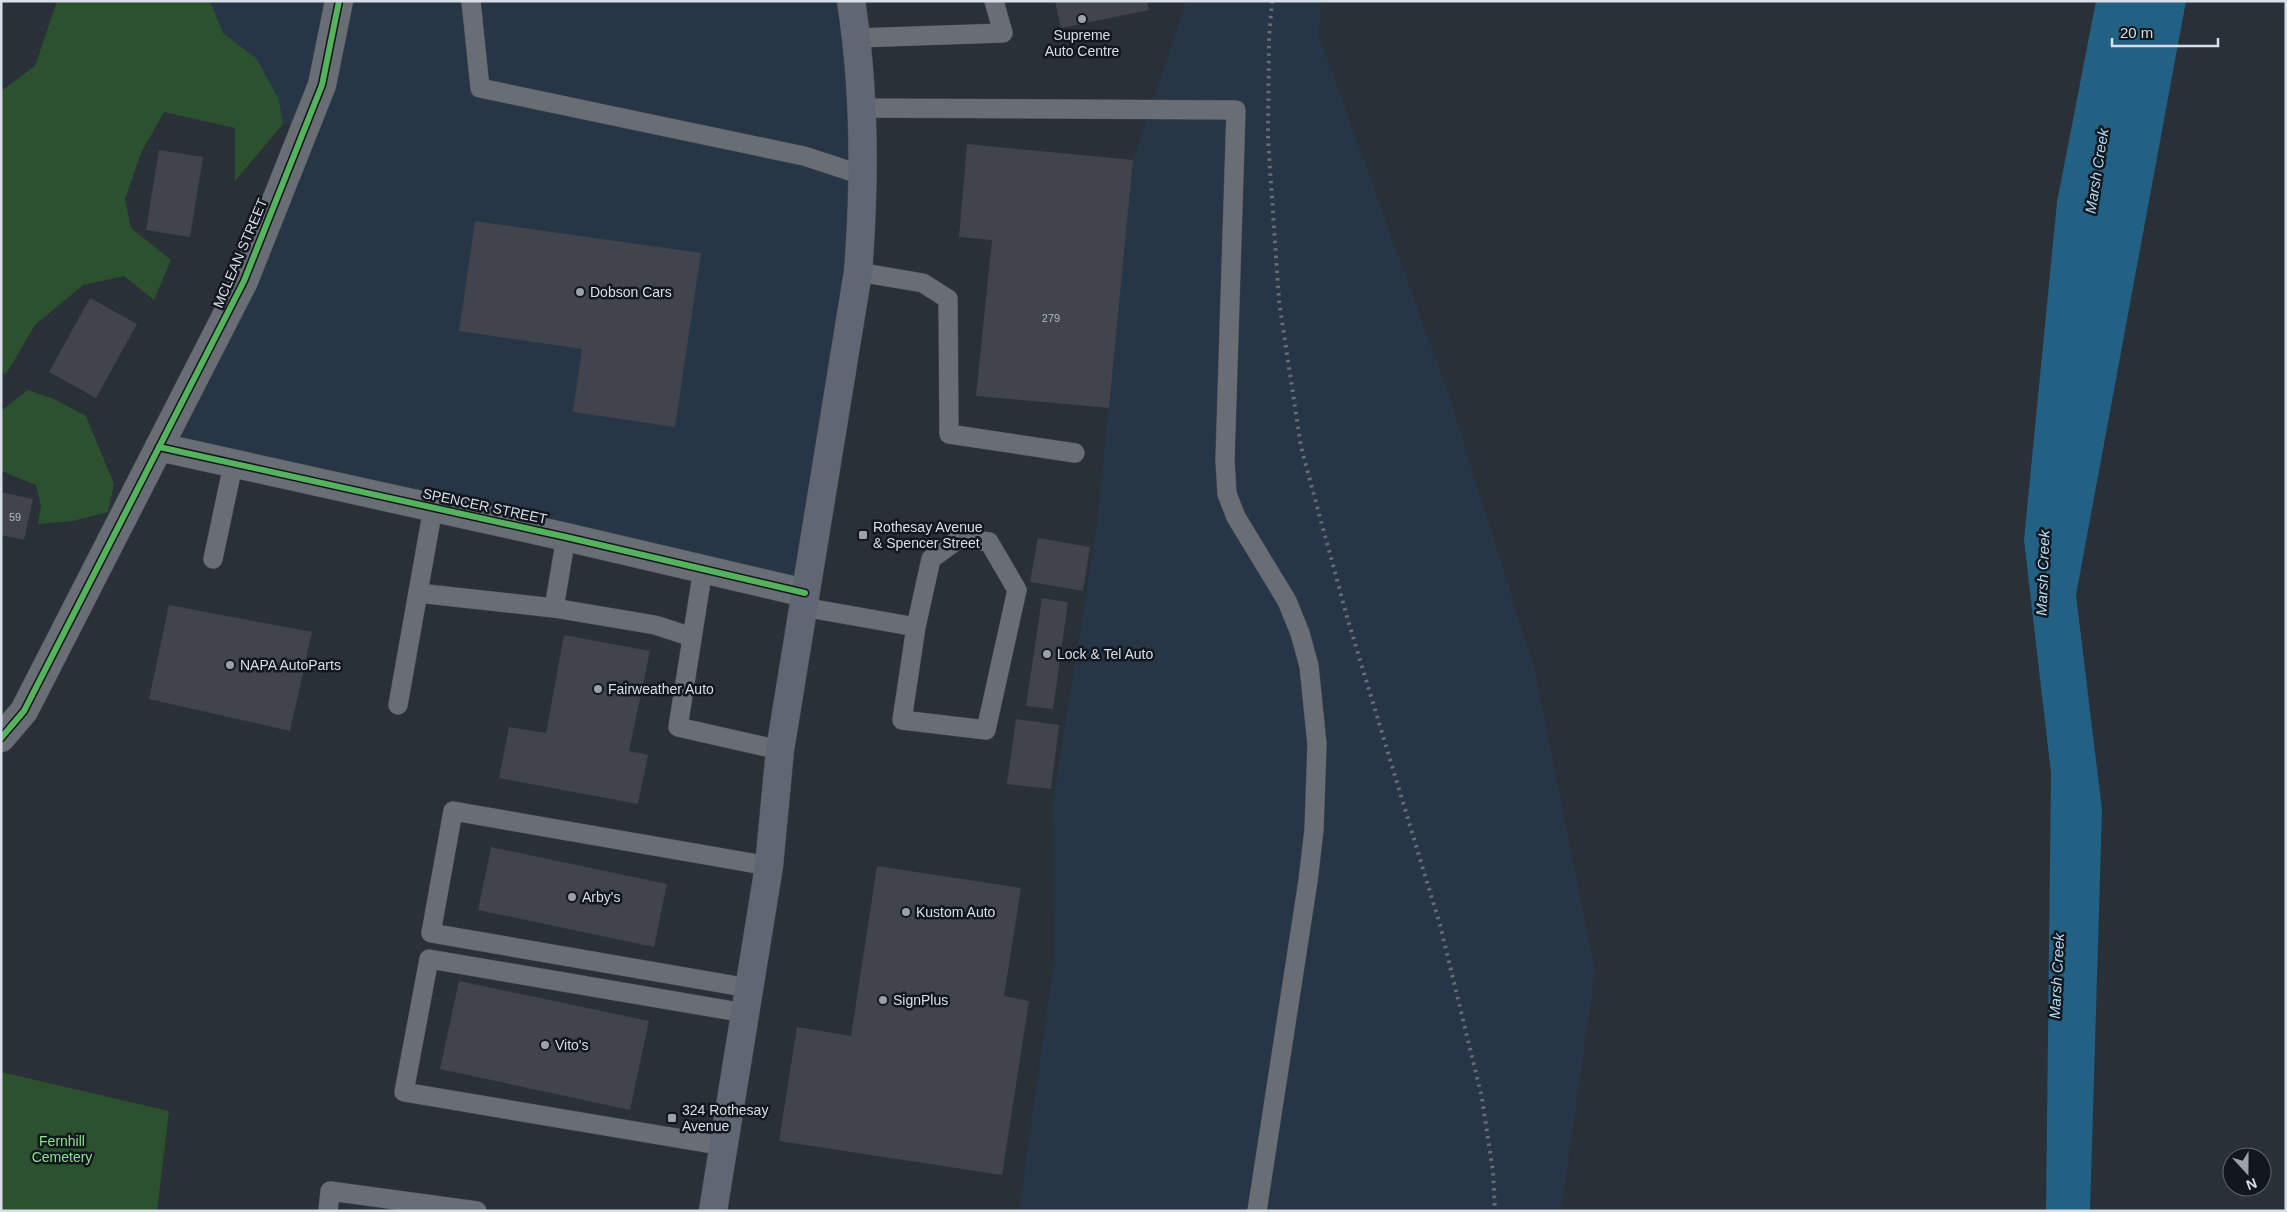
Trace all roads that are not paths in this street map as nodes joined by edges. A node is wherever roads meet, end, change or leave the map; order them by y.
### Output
1 (339, 1) edge
2 (472, 1) edge
3 (851, 1) edge
4 (994, 1) edge
5 (857, 38) junction
6 (860, 108) junction
7 (862, 175) junction
8 (858, 272) junction
9 (159, 447) junction
10 (1075, 453) dead end
11 (234, 465) junction
12 (433, 508) junction
13 (566, 537) junction
14 (213, 559) dead end
15 (703, 569) junction
16 (418, 593) junction
17 (804, 600) junction
18 (554, 608) junction
19 (916, 627) junction
20 (692, 637) junction
21 (398, 705) dead end
22 (1, 738) edge
23 (780, 750) junction
24 (769, 866) junction
25 (747, 1001) junction
26 (724, 1146) junction
27 (328, 1211) edge
28 (477, 1211) edge
29 (713, 1211) edge
30 (1257, 1211) edge

1 - 9 street, MCLEAN STREET
2 - 7 lane
3 - 5 main road
4 - 5 lane
5 - 6 main road
6 - 7 main road
6 - 30 lane
7 - 8 main road
8 - 10 lane
8 - 17 main road
9 - 11 street, SPENCER STREET
9 - 22 street, MCLEAN STREET
11 - 12 street, SPENCER STREET
11 - 14 lane
12 - 13 street, SPENCER STREET
12 - 16 lane
13 - 15 street, SPENCER STREET
13 - 18 lane
15 - 17 street, SPENCER STREET
15 - 20 lane
16 - 18 lane
16 - 21 lane
17 - 19 lane
17 - 23 main road
18 - 20 lane
19 - 19 lane
20 - 23 lane
23 - 24 main road
24 - 25 main road
24 - 25 lane
25 - 26 main road
25 - 26 lane
26 - 29 main road
27 - 28 lane

